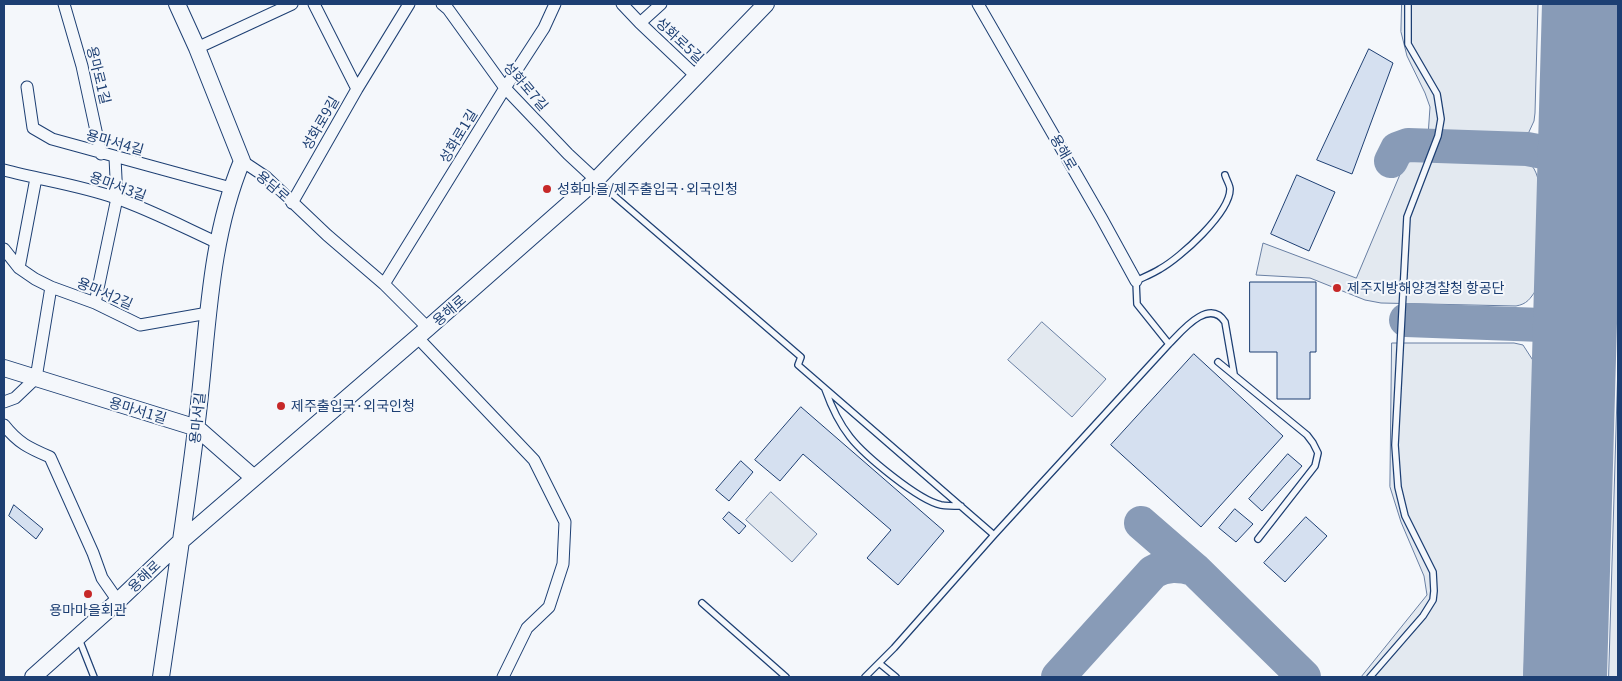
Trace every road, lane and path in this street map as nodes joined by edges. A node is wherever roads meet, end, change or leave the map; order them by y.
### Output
1 (64, 4) edge
2 (177, 4) edge
3 (292, 4) edge
4 (314, 4) edge
5 (409, 4) edge
6 (555, 4) edge
7 (622, 4) edge
8 (661, 4) edge
9 (766, 4) edge
10 (978, 4) edge
11 (1408, 4) edge
12 (447, 6) edge
13 (640, 23) junction
14 (197, 48) junction
15 (696, 76) junction
16 (28, 87) dead end
17 (505, 88) junction
18 (356, 89) junction
19 (101, 154) junction
20 (115, 158) junction
21 (242, 161) junction
22 (4, 170) edge
23 (1225, 175) dead end
24 (36, 178) junction
25 (596, 180) junction
26 (231, 188) junction
27 (117, 198) junction
28 (292, 203) junction
29 (218, 243) junction
30 (4, 249) edge
31 (19, 268) junction
32 (1136, 281) junction
33 (384, 284) junction
34 (51, 287) junction
35 (95, 303) junction
36 (208, 313) junction
37 (423, 332) junction
38 (1169, 344) junction
39 (1218, 362) dead end
40 (4, 368) edge
41 (1234, 374) junction
42 (36, 378) junction
43 (825, 388) junction
44 (4, 402) edge
45 (4, 425) edge
46 (196, 428) junction
47 (254, 478) junction
48 (961, 506) junction
49 (994, 535) junction
50 (1258, 539) dead end
51 (180, 542) junction
52 (118, 601) junction
53 (702, 603) dead end
54 (78, 637) junction
55 (880, 663) junction
56 (33, 677) edge
57 (94, 677) edge
58 (161, 677) edge
59 (503, 677) edge
60 (786, 677) edge
61 (865, 677) edge
62 (896, 677) edge
63 (1370, 677) edge

1 - 19 street, 용마로1길
2 - 14 main road, 용담로
3 - 14 street
4 - 18 street, 성화로9길
5 - 18 street
6 - 17 street, 성화로1길
7 - 13 street, 성화로5길
8 - 13 street
9 - 15 main road, 용해로
10 - 32 street, 용해로
11 - 63 lane
12 - 17 street, 성화로7길
13 - 15 street, 성화로5길
14 - 21 main road, 용담로
15 - 25 main road, 용해로
16 - 19 street, 용마서4길
17 - 25 street, 성화로7길
17 - 33 street, 성화로1길
18 - 28 street, 성화로9길
19 - 20 street, 용마서4길
20 - 26 street, 용마서4길
20 - 27 street
21 - 26 main road, 용마서길
21 - 28 street, 용담로
22 - 24 street, 용마서3길
23 - 32 lane
24 - 27 street, 용마서3길
24 - 31 street
25 - 37 main road, 용해로
25 - 43 lane
26 - 29 main road, 용마서길
27 - 29 street, 용마서3길
27 - 35 street
28 - 33 street, 용담로
29 - 36 main road, 용마서길
30 - 31 street, 용마서2길
31 - 34 street, 용마서2길
32 - 38 lane, 용해로
33 - 37 street, 용담로
34 - 35 street, 용마서2길
34 - 42 street
35 - 36 street, 용마서2길
36 - 46 main road, 용마서길
37 - 47 main road, 용해로
37 - 59 street, 용담로
38 - 41 lane
38 - 49 lane
39 - 41 lane
40 - 42 main road, 용마서1길
41 - 50 lane
42 - 44 street
42 - 46 main road, 용마서1길
43 - 48 lane
43 - 48 lane
45 - 52 street, 용해로
46 - 47 main road, 용마서1길
46 - 51 main road, 용마서길
47 - 51 main road, 용해로
48 - 49 lane
49 - 55 lane
51 - 52 main road, 용해로
51 - 58 main road, 용마서길
52 - 54 main road, 용해로
53 - 60 lane
54 - 56 main road, 용해로
54 - 57 lane
55 - 61 lane
55 - 62 lane

